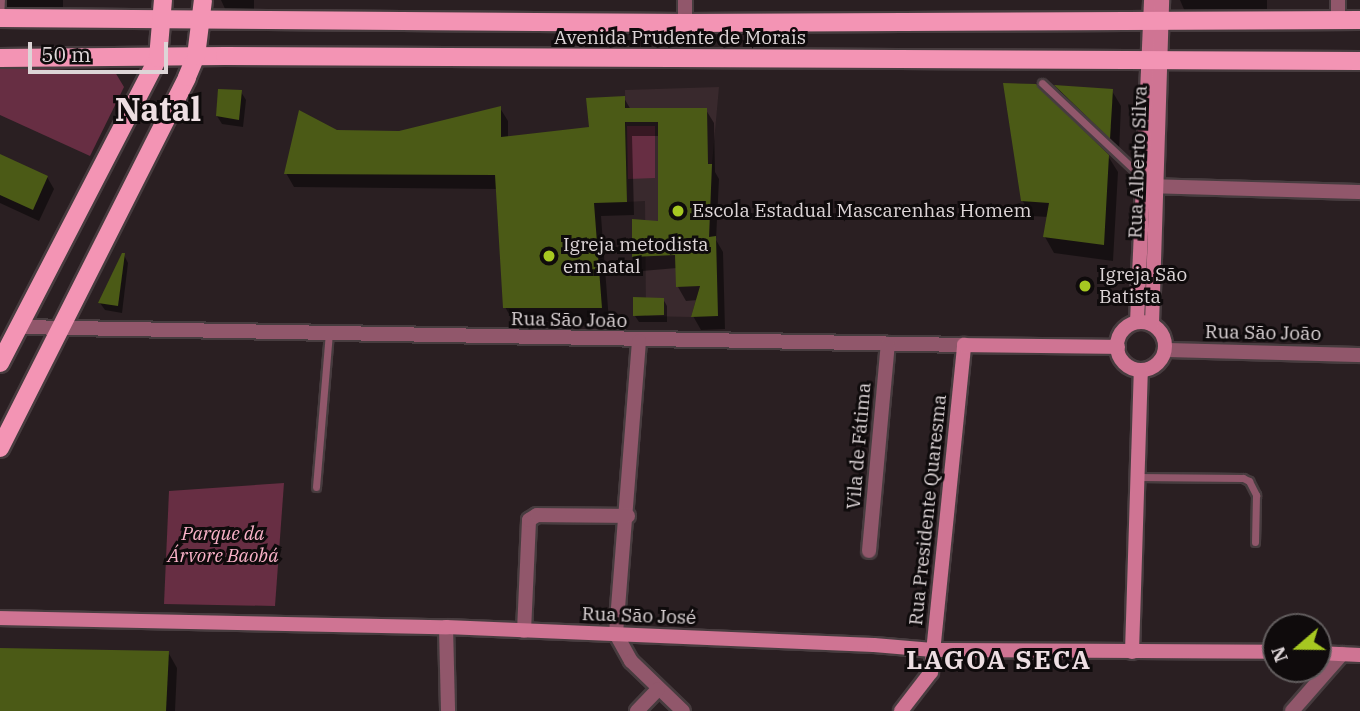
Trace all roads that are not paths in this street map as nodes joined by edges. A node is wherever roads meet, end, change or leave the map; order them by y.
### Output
1 (1, 0) edge
2 (163, 0) edge
3 (203, 0) edge
4 (685, 0) edge
5 (1151, 0) edge
6 (1162, 0) edge
7 (1338, 0) edge
8 (0, 18) edge
9 (161, 19) junction
10 (202, 19) junction
11 (1338, 19) junction
12 (1156, 20) junction
13 (1360, 20) edge
14 (685, 23) junction
15 (197, 56) junction
16 (0, 58) edge
17 (158, 58) junction
18 (1155, 59) junction
19 (1360, 61) edge
20 (1042, 83) dead end
21 (1149, 184) junction
22 (1360, 192) edge
23 (1144, 323) junction
24 (19, 327) junction
25 (61, 327) junction
26 (329, 333) junction
27 (639, 341) junction
28 (888, 344) junction
29 (964, 345) junction
30 (1118, 347) junction
31 (1165, 350) junction
32 (1360, 355) edge
33 (0, 363) edge
34 (1141, 370) junction
35 (0, 448) edge
36 (1137, 477) junction
37 (316, 487) dead end
38 (628, 516) junction
39 (1255, 542) dead end
40 (869, 551) dead end
41 (0, 618) edge
42 (446, 627) junction
43 (524, 631) junction
44 (616, 634) junction
45 (933, 650) junction
46 (1132, 652) junction
47 (1262, 652) edge
48 (1332, 654) edge
49 (1342, 654) junction
50 (1360, 655) edge
51 (658, 689) junction
52 (448, 711) edge
53 (637, 711) edge
54 (683, 711) edge
55 (901, 711) edge
56 (1292, 711) edge

1 - 8 lane
2 - 9 main road
3 - 10 main road
4 - 14 street
5 - 12 main road, Rua Alberto Silva
6 - 12 main road, Rua Alberto Silva
7 - 11 street
8 - 9 main road, Avenida Prudente de Morais
9 - 10 main road, Avenida Prudente de Morais
9 - 17 main road
10 - 14 main road, Avenida Prudente de Morais
10 - 15 main road
11 - 12 main road, Avenida Prudente de Morais
11 - 13 main road, Avenida Prudente de Morais
12 - 14 main road, Avenida Prudente de Morais
12 - 18 main road, Rua Alberto Silva
15 - 17 main road, Avenida Prudente de Morais
15 - 18 main road, Avenida Prudente de Morais
15 - 25 main road
16 - 17 main road, Avenida Prudente de Morais
17 - 24 main road
18 - 19 main road, Avenida Prudente de Morais
18 - 21 main road, Rua Alberto Silva
20 - 21 lane
21 - 22 street
21 - 23 main road, Rua Alberto Silva
23 - 30 main road
23 - 31 main road
24 - 25 street, Rua São João
24 - 33 main road
25 - 26 street, Rua São João
25 - 35 main road
26 - 27 street, Rua São João
26 - 37 lane
27 - 28 street, Rua São João
27 - 38 street
28 - 29 street, Rua São João
28 - 40 street, Vila de Fátima
29 - 30 main road, Rua São João
29 - 45 main road, Rua Presidente Quaresma
30 - 34 main road
31 - 32 street, Rua São João
31 - 34 main road
34 - 36 main road
36 - 39 lane
36 - 46 main road
38 - 43 street
38 - 44 street
41 - 42 main road, Rua São José
42 - 43 main road, Rua São José
42 - 52 street
43 - 44 main road, Rua São José
44 - 45 main road, Rua São José
44 - 51 street
45 - 46 main road, Rua São José
45 - 55 main road, Rua Presidente Quaresma
46 - 47 main road, Rua São José
48 - 49 main road
49 - 50 main road
49 - 56 street
51 - 53 street
51 - 54 street

